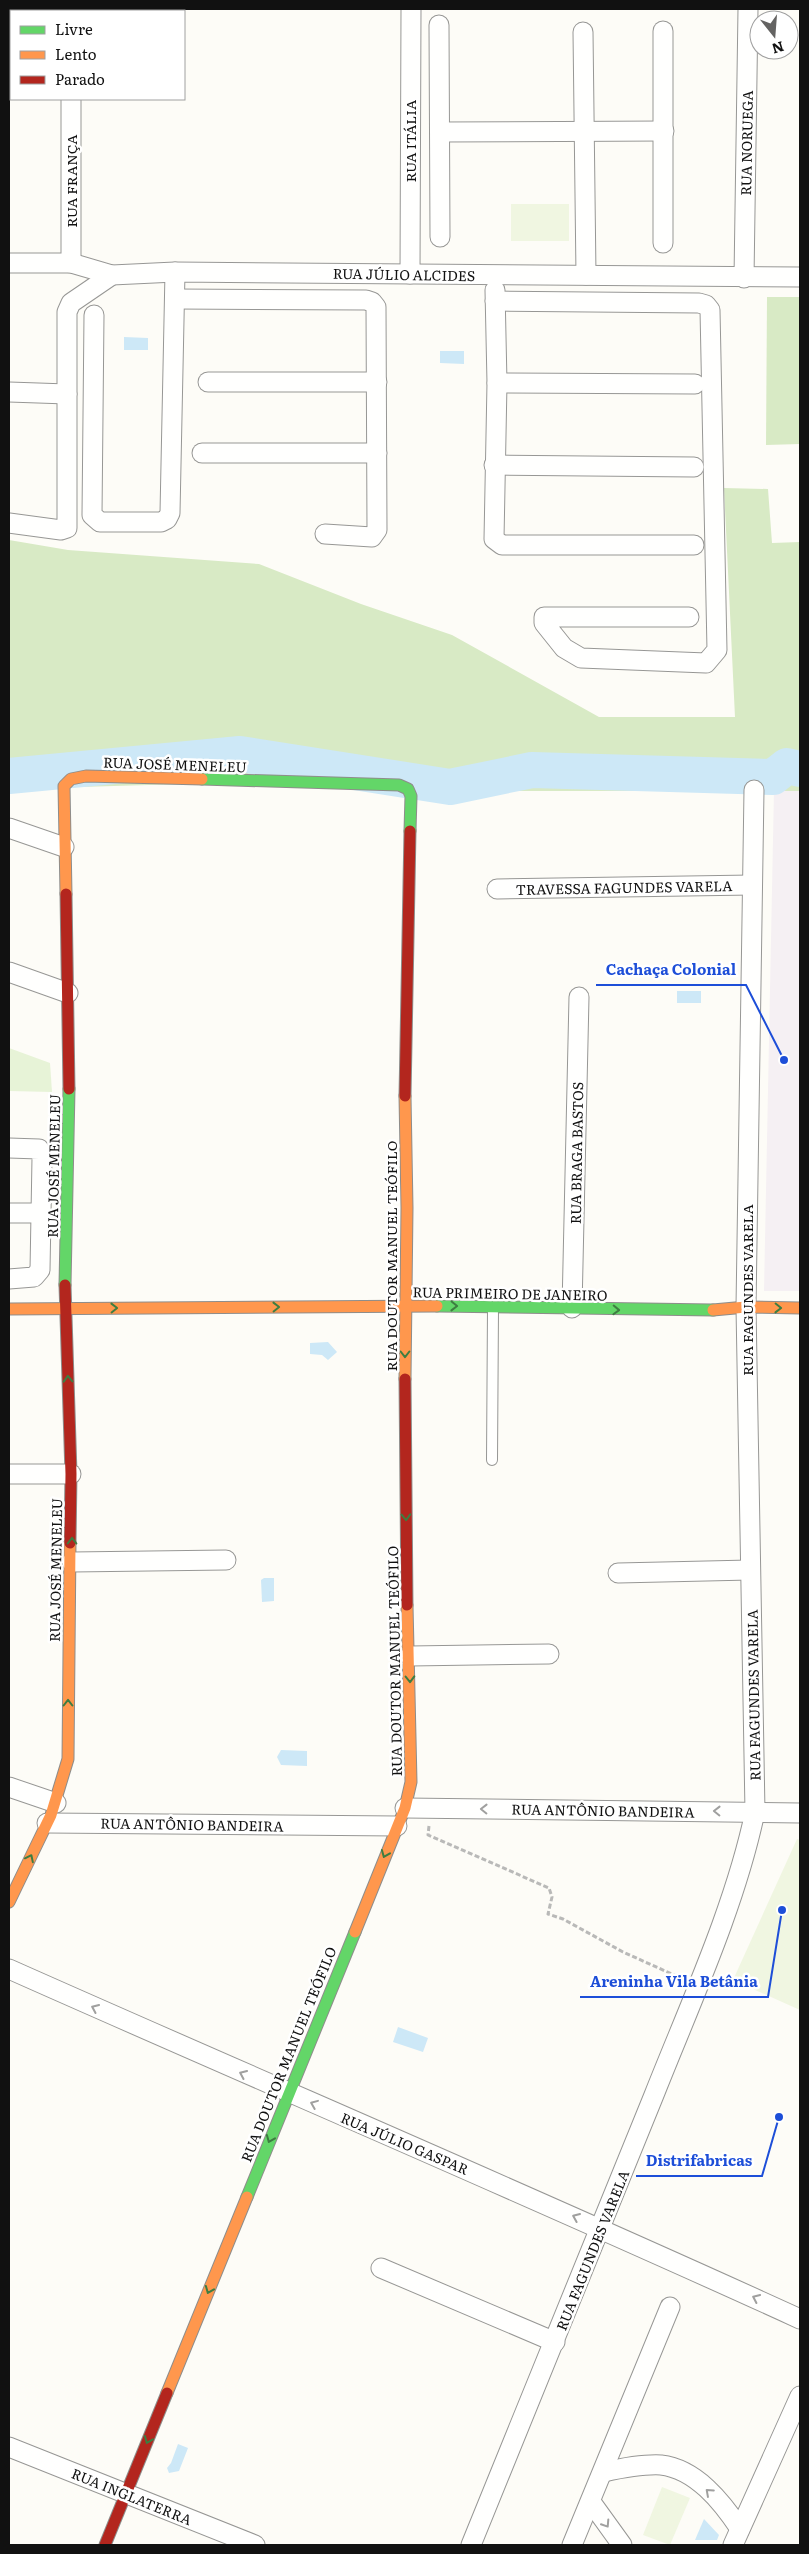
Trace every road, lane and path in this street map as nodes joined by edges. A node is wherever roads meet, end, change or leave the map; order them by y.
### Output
1 (411, 9) edge
2 (748, 9) edge
3 (439, 25) dead end
4 (663, 31) dead end
5 (582, 32) dead end
6 (71, 100) edge
7 (664, 131) junction
8 (440, 132) junction
9 (584, 132) junction
10 (440, 237) dead end
11 (663, 243) dead end
12 (9, 263) edge
13 (71, 263) junction
14 (175, 272) junction
15 (410, 274) junction
16 (112, 275) junction
17 (495, 275) junction
18 (586, 275) junction
19 (744, 278) junction
20 (800, 278) edge
21 (175, 299) junction
22 (495, 301) junction
23 (94, 315) dead end
24 (208, 382) dead end
25 (377, 382) junction
26 (497, 383) junction
27 (695, 384) dead end
28 (9, 392) edge
29 (67, 394) junction
30 (202, 453) dead end
31 (376, 453) junction
32 (494, 465) junction
33 (694, 467) dead end
34 (9, 523) edge
35 (325, 534) dead end
36 (694, 544) dead end
37 (689, 617) dead end
38 (754, 790) dead end
39 (411, 808) joint
40 (9, 828) edge
41 (64, 847) junction
42 (752, 884) junction
43 (497, 889) dead end
44 (9, 972) edge
45 (68, 993) junction
46 (579, 997) dead end
47 (9, 1148) edge
48 (41, 1212) junction
49 (9, 1213) edge
50 (9, 1279) edge
51 (405, 1305) junction
52 (493, 1307) junction
53 (746, 1307) junction
54 (572, 1308) junction
55 (800, 1308) edge
56 (9, 1309) edge
57 (65, 1309) junction
58 (492, 1460) dead end
59 (9, 1474) edge
60 (71, 1474) junction
61 (226, 1560) dead end
62 (72, 1562) junction
63 (750, 1570) junction
64 (618, 1573) dead end
65 (549, 1654) dead end
66 (410, 1656) junction
67 (9, 1787) edge
68 (56, 1804) junction
69 (405, 1808) junction
70 (432, 1808) junction
71 (755, 1812) junction
72 (800, 1813) edge
73 (47, 1823) junction
74 (397, 1826) junction
75 (9, 1902) edge
76 (9, 1969) edge
77 (698, 1986) junction
78 (288, 2094) junction
79 (602, 2228) junction
80 (381, 2268) dead end
81 (670, 2307) dead end
82 (800, 2319) edge
83 (555, 2342) junction
84 (800, 2396) edge
85 (9, 2446) edge
86 (604, 2472) junction
87 (126, 2494) junction
88 (591, 2502) junction
89 (736, 2537) edge
90 (105, 2545) edge
91 (255, 2545) edge
92 (471, 2545) edge
93 (572, 2545) edge
94 (622, 2545) edge

1 - 15 street, RUA ITÁLIA
2 - 19 street, RUA NORUEGA
3 - 8 street
4 - 7 street
5 - 9 street
6 - 13 street, RUA FRANÇA
7 - 9 street
7 - 11 street
8 - 9 street
8 - 10 street
9 - 18 street
12 - 13 street, RUA JÚLIO ALCIDES
13 - 16 street, RUA JÚLIO ALCIDES
14 - 15 street, RUA JÚLIO ALCIDES
14 - 16 street, RUA JÚLIO ALCIDES
14 - 21 street
15 - 17 street, RUA JÚLIO ALCIDES
16 - 29 street
17 - 18 street, RUA JÚLIO ALCIDES
17 - 22 street
18 - 19 street, RUA JÚLIO ALCIDES
19 - 20 street, RUA JÚLIO ALCIDES
21 - 23 street
21 - 25 street
22 - 26 street
22 - 37 street
24 - 25 street
25 - 31 street
26 - 27 street
26 - 32 street
28 - 29 street
29 - 34 street
30 - 31 street
31 - 35 street
32 - 33 street
32 - 36 street
38 - 42 street, RUA FAGUNDES VARELA
39 - 41 street, RUA JOSÉ MENELEU
39 - 51 street, RUA DOUTOR MANUEL TEÓFILO
40 - 41 street
41 - 45 street, RUA JOSÉ MENELEU
42 - 43 street, TRAVESSA FAGUNDES VARELA
42 - 53 street, RUA FAGUNDES VARELA
44 - 45 street
45 - 57 street, RUA JOSÉ MENELEU
46 - 54 street, RUA BRAGA BASTOS
47 - 48 street
48 - 49 street
48 - 50 street
51 -> 52 street, RUA PRIMEIRO DE JANEIRO
57 -> 51 street, RUA PRIMEIRO DE JANEIRO
51 -> 66 street, RUA DOUTOR MANUEL TEÓFILO
52 - 54 street, RUA PRIMEIRO DE JANEIRO
52 - 58 lane
54 -> 53 street, RUA PRIMEIRO DE JANEIRO
53 -> 55 street, RUA PRIMEIRO DE JANEIRO
53 - 63 street, RUA FAGUNDES VARELA
56 - 57 street, RUA PRIMEIRO DE JANEIRO
60 -> 57 street, RUA JOSÉ MENELEU
59 - 60 street
62 -> 60 street, RUA JOSÉ MENELEU
61 - 62 street
68 -> 62 street, RUA JOSÉ MENELEU
63 - 64 street
63 - 71 street, RUA FAGUNDES VARELA
65 - 66 street
66 -> 69 street, RUA DOUTOR MANUEL TEÓFILO
67 - 68 street
68 - 73 street, RUA JOSÉ MENELEU
69 - 70 street, RUA ANTÔNIO BANDEIRA
69 - 74 street, RUA DOUTOR MANUEL TEÓFILO
71 -> 70 street, RUA ANTÔNIO BANDEIRA
70 - 77 path
71 - 72 street, RUA ANTÔNIO BANDEIRA
71 - 77 street, RUA FAGUNDES VARELA
73 - 74 street, RUA ANTÔNIO BANDEIRA
75 -> 73 street, RUA JOSÉ MENELEU
74 -> 78 street, RUA DOUTOR MANUEL TEÓFILO
78 -> 76 street, RUA JÚLIO GASPAR
77 - 79 street, RUA FAGUNDES VARELA
79 -> 78 street, RUA JÚLIO GASPAR
78 -> 87 street, RUA DOUTOR MANUEL TEÓFILO
82 -> 79 street, RUA JÚLIO GASPAR
79 - 83 street, RUA FAGUNDES VARELA
80 - 83 street
81 - 86 street
83 - 92 street, RUA FAGUNDES VARELA
84 - 89 street
85 - 87 street, RUA INGLATERRA
86 - 88 street
89 -> 86 street
87 - 90 street, RUA DOUTOR MANUEL TEÓFILO
87 - 91 street, RUA INGLATERRA
88 - 93 street
88 -> 94 street

